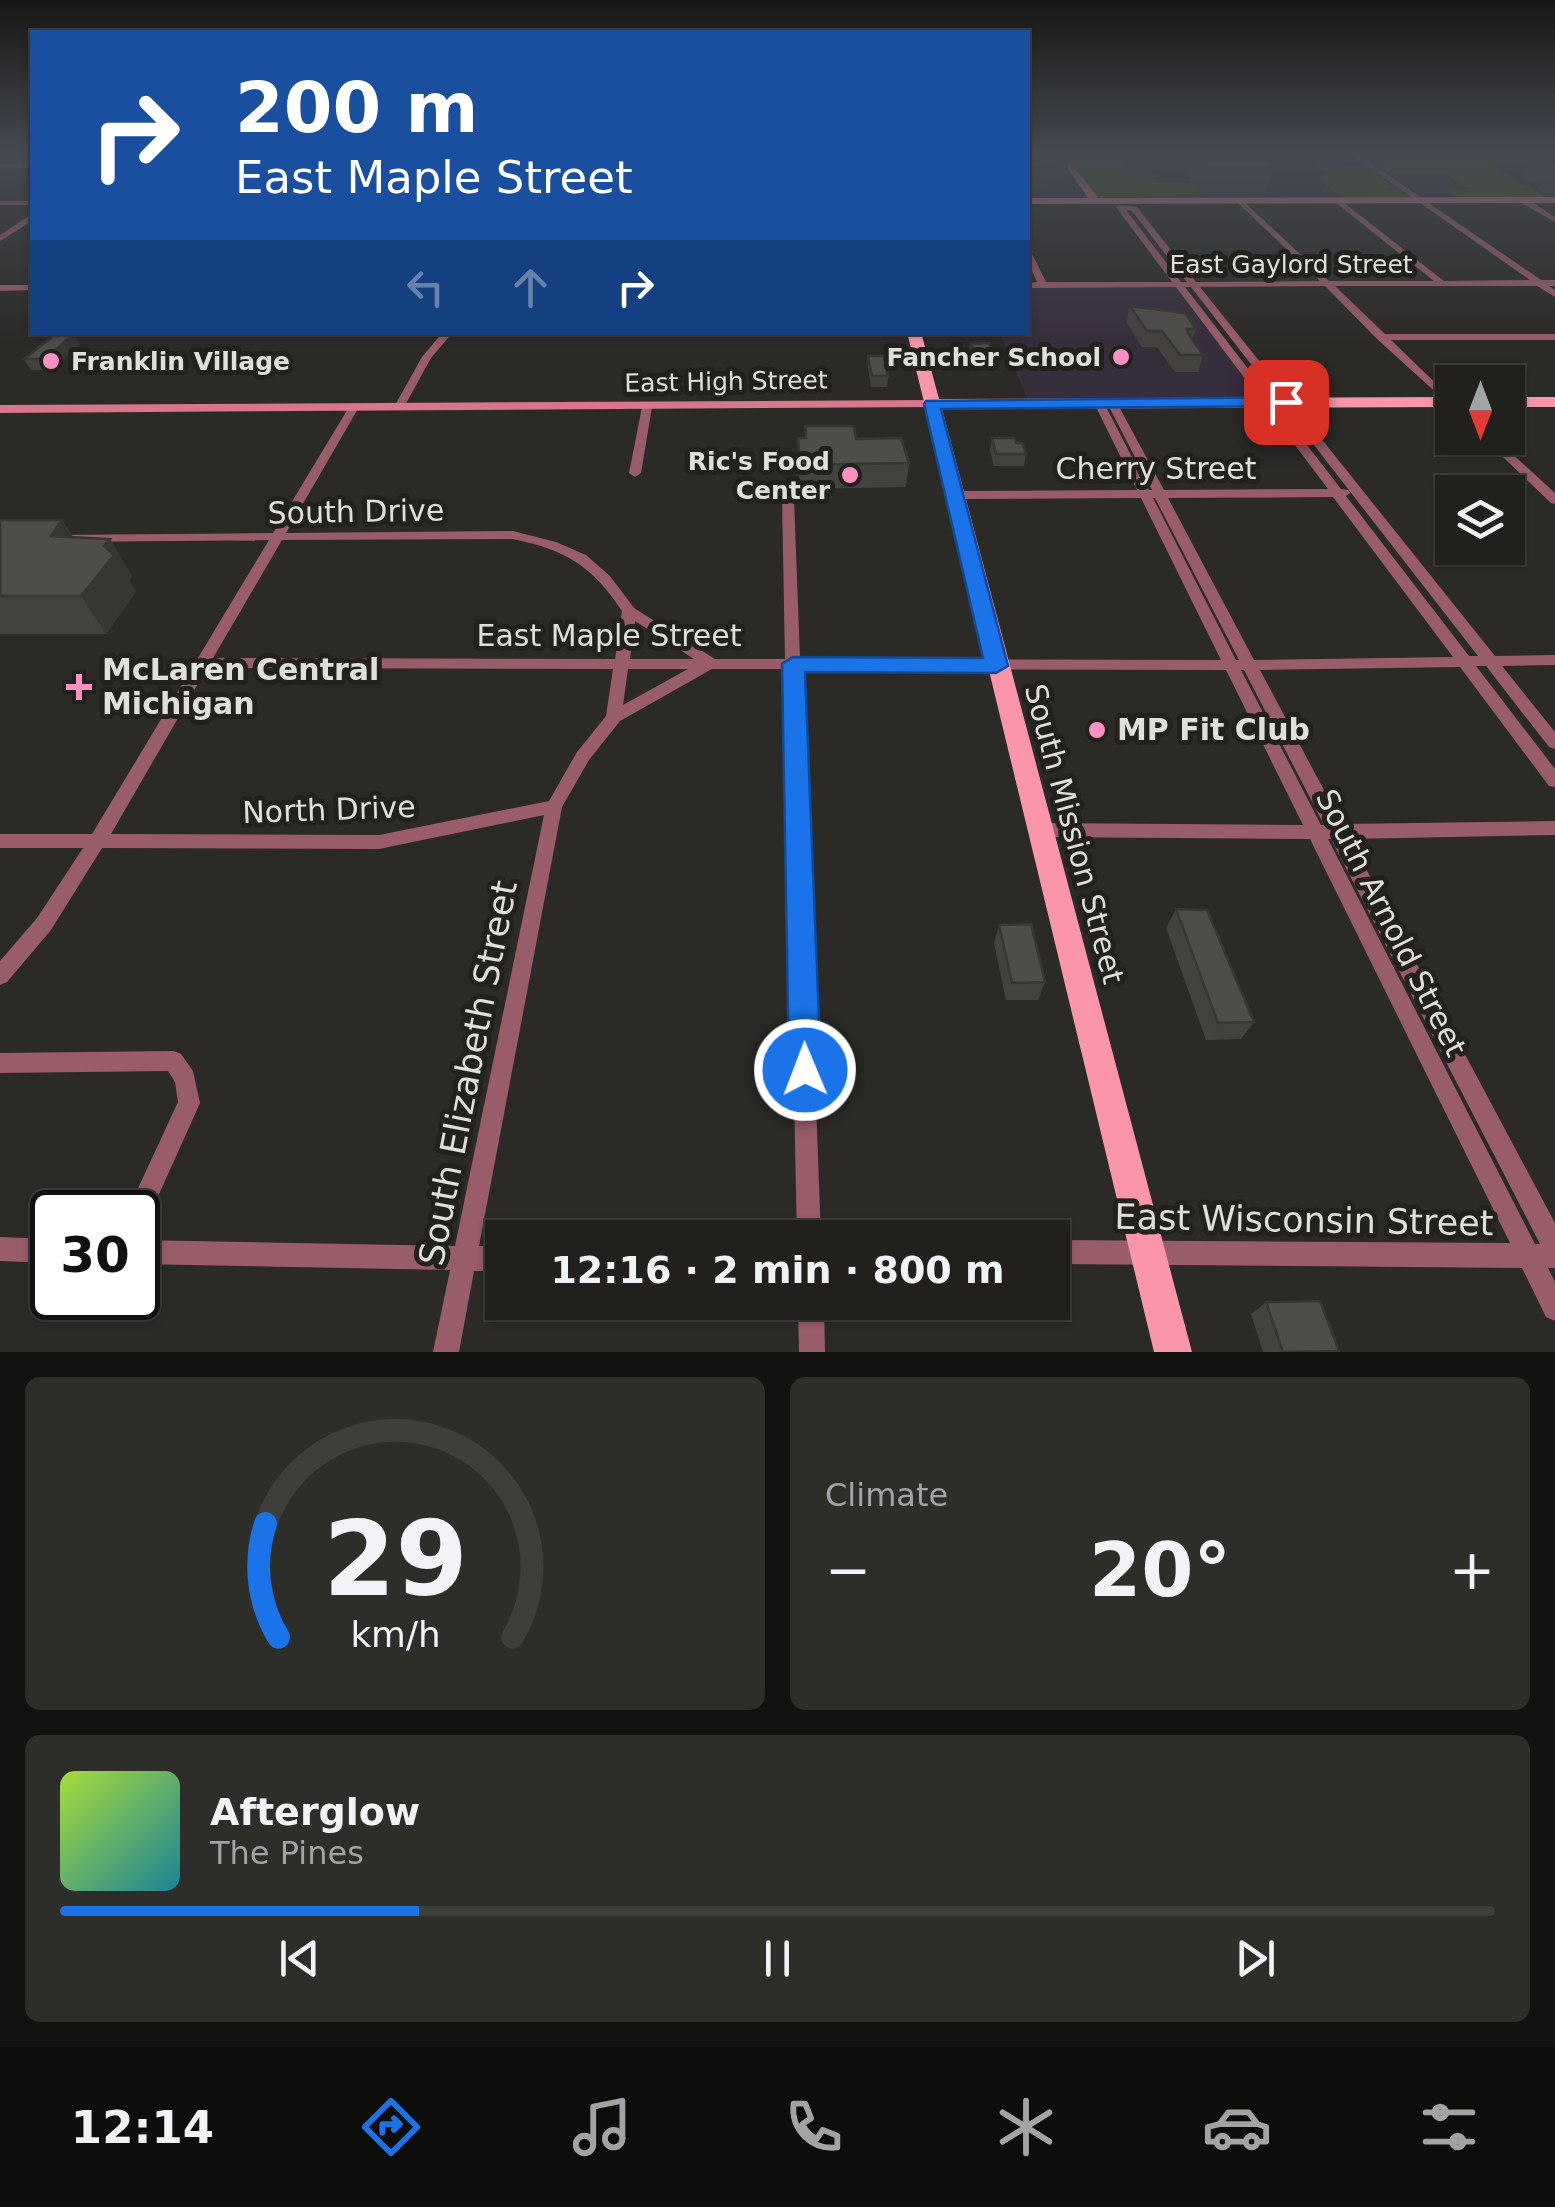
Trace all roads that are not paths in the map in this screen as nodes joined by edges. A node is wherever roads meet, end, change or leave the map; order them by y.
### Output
1 (1128, 216) edge
2 (1139, 216) edge
3 (1257, 216) edge
4 (1358, 216) edge
5 (1443, 216) edge
6 (30, 219) edge
7 (0, 239) edge
8 (1030, 258) edge
9 (1540, 283) junction
10 (1555, 283) edge
11 (1030, 284) edge
12 (1042, 284) junction
13 (1185, 284) junction
14 (1443, 284) junction
15 (1329, 285) junction
16 (0, 288) edge
17 (30, 288) edge
18 (1555, 294) edge
19 (446, 335) edge
20 (915, 335) edge
21 (1555, 336) edge
22 (1380, 337) junction
23 (1435, 387) edge
24 (1267, 402) junction
25 (1286, 402) junction
26 (1525, 402) edge
27 (1555, 402) edge
28 (1105, 403) junction
29 (1435, 403) edge
30 (932, 404) junction
31 (354, 407) junction
32 (398, 407) junction
33 (647, 407) junction
34 (0, 409) edge
35 (1509, 455) edge
36 (635, 473) dead end
37 (1548, 487) edge
38 (1337, 494) junction
39 (1359, 494) junction
40 (953, 495) junction
41 (1152, 495) junction
42 (788, 498) dead end
43 (1555, 500) edge
44 (37, 538) edge
45 (278, 538) junction
46 (629, 611) junction
47 (1555, 660) edge
48 (1464, 662) junction
49 (1489, 662) junction
50 (202, 663) junction
51 (712, 663) junction
52 (623, 664) junction
53 (793, 664) junction
54 (1239, 665) junction
55 (996, 666) junction
56 (614, 717) junction
57 (1555, 743) edge
58 (1555, 781) edge
59 (554, 807) junction
60 (1555, 828) edge
61 (1041, 830) junction
62 (1314, 832) junction
63 (1336, 832) junction
64 (0, 840) edge
65 (98, 840) junction
66 (0, 976) edge
67 (0, 1064) edge
68 (149, 1190) edge
69 (808, 1220) edge
70 (1555, 1248) edge
71 (0, 1249) edge
72 (30, 1250) edge
73 (1070, 1252) edge
74 (160, 1253) edge
75 (1148, 1254) junction
76 (1542, 1257) edge
77 (485, 1259) edge
78 (464, 1260) junction
79 (1555, 1308) edge
80 (811, 1320) edge
81 (446, 1352) edge
82 (812, 1352) edge
83 (1173, 1352) edge

1 - 13 street
2 - 13 street
3 - 15 street
4 - 14 street
5 - 9 street
6 - 7 street
8 - 12 street
9 - 10 street, East Gaylord Street
9 - 14 street, East Gaylord Street
9 - 18 street
11 - 12 street, East Gaylord Street
12 - 13 street, East Gaylord Street
13 - 15 street, East Gaylord Street
13 - 24 street
13 - 25 street
14 - 15 street, East Gaylord Street
15 - 22 street
16 - 17 street
19 - 32 street
20 - 30 main road, South Mission Street
21 - 22 street
22 - 23 street
24 - 25 main road, East High Street
24 - 28 main road, East High Street
24 - 38 street
25 - 29 main road, East High Street
25 - 39 street
26 - 27 main road
28 - 30 main road, East High Street
28 - 41 street, South Arnold Street
30 - 33 street, East High Street
30 - 40 main road, South Mission Street
31 - 32 street, East High Street
31 - 34 street, East High Street
31 - 45 street
32 - 33 street, East High Street
33 - 36 street
35 - 37 street
37 - 43 street
38 - 39 street, Cherry Street
38 - 41 street, Cherry Street
38 - 48 street
39 - 49 street
40 - 41 street, Cherry Street
40 - 55 main road, South Mission Street
41 - 54 street, South Arnold Street
42 - 53 street
44 - 45 street, South Drive
45 - 46 street, South Drive
45 - 50 street
46 - 51 street
46 - 52 street
47 - 49 street, East Maple Street
48 - 49 street, East Maple Street
48 - 54 street, East Maple Street
48 - 58 street
49 - 57 street
50 - 52 street, East Maple Street
50 - 65 street
51 - 52 street, East Maple Street
51 - 53 street, East Maple Street
51 - 56 street
52 - 56 street
53 - 55 street, East Maple Street
53 - 69 street
54 - 55 street, East Maple Street
54 - 62 street, South Arnold Street
54 - 63 street, South Arnold Street
55 - 61 main road, South Mission Street
56 - 59 street
59 - 65 street, North Drive
59 - 78 street, South Elizabeth Street
60 - 63 street
61 - 62 street
61 - 75 main road, South Mission Street
62 - 63 street
62 - 76 street, South Arnold Street
63 - 70 street, South Arnold Street
64 - 65 street, North Drive
65 - 66 street
67 - 68 street
71 - 72 street
73 - 75 street, East Wisconsin Street
74 - 78 street
75 - 76 street, East Wisconsin Street
75 - 83 main road, South Mission Street
76 - 79 street, South Arnold Street
77 - 78 street
78 - 81 street, South Elizabeth Street
80 - 82 street

